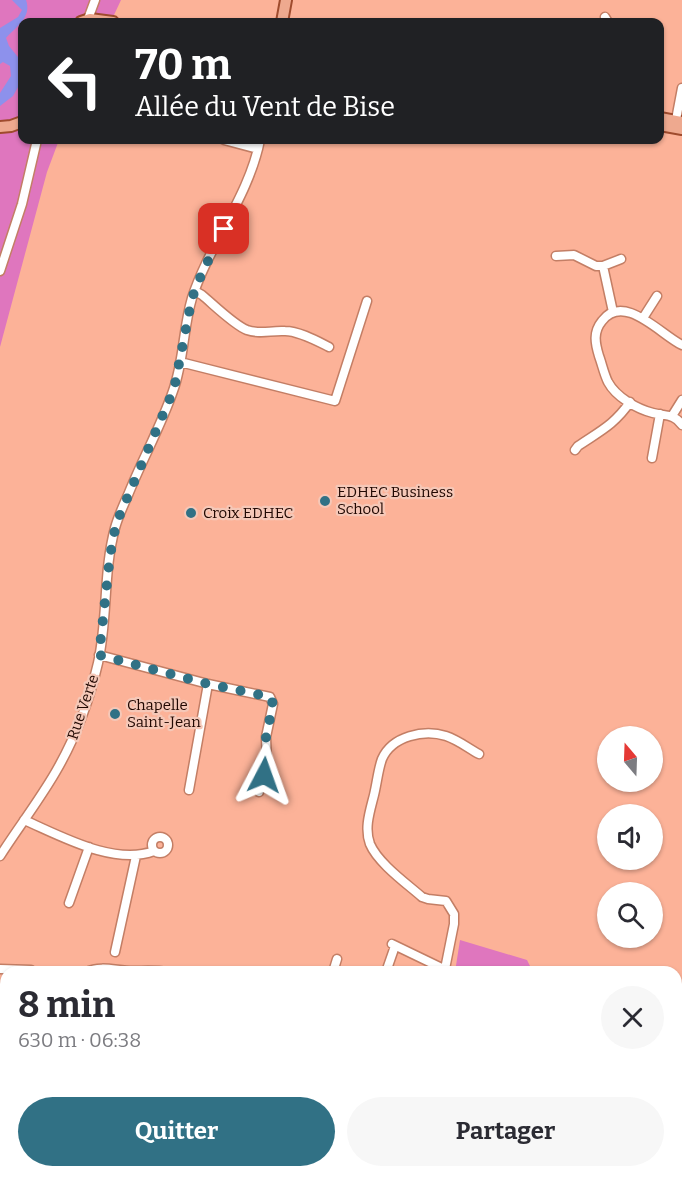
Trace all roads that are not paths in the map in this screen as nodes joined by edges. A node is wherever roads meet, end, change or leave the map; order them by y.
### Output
1 (95, 0) edge
2 (286, 0) edge
3 (86, 18) edge
4 (283, 18) edge
5 (682, 88) edge
6 (664, 119) edge
7 (18, 123) edge
8 (679, 125) edge
9 (0, 127) edge
10 (36, 144) edge
11 (239, 144) edge
12 (259, 144) edge
13 (258, 149) junction
14 (556, 256) dead end
15 (621, 259) dead end
16 (603, 266) junction
17 (0, 271) edge
18 (195, 291) junction
19 (657, 296) dead end
20 (367, 301) dead end
21 (613, 312) junction
22 (643, 318) junction
23 (682, 345) edge
24 (329, 347) dead end
25 (180, 362) junction
26 (682, 400) edge
27 (630, 402) junction
28 (660, 414) junction
29 (672, 416) junction
30 (682, 425) edge
31 (575, 450) dead end
32 (652, 458) dead end
33 (99, 655) junction
34 (208, 684) junction
35 (479, 754) dead end
36 (189, 790) dead end
37 (259, 792) dead end
38 (24, 820) junction
39 (89, 847) junction
40 (154, 851) dead end
41 (0, 856) edge
42 (136, 856) junction
43 (69, 903) dead end
44 (115, 952) dead end
45 (337, 959) dead end
46 (335, 966) edge
47 (388, 966) edge
48 (437, 966) edge
49 (448, 966) edge

1 - 3 street
2 - 4 main road
5 - 8 street
6 - 8 main road
7 - 9 main road
10 - 17 street
11 - 13 street
12 - 13 street, Rue Verte
13 - 18 street, Rue Verte
14 - 16 street
15 - 16 street
16 - 21 street
18 - 24 street
18 - 25 street, Rue Verte
19 - 22 street
20 - 25 street
21 - 22 street
21 - 27 street
22 - 23 street
25 - 33 street, Rue Verte
26 - 29 street
27 - 28 street
27 - 31 street
28 - 29 street
28 - 32 street
29 - 30 street
33 - 34 street
33 - 38 street, Rue Verte
34 - 36 street
34 - 37 street
35 - 49 street
38 - 39 street
38 - 41 street, Rue Verte
39 - 42 street
39 - 43 street
40 - 42 street
42 - 44 street
45 - 46 street
47 - 48 street

